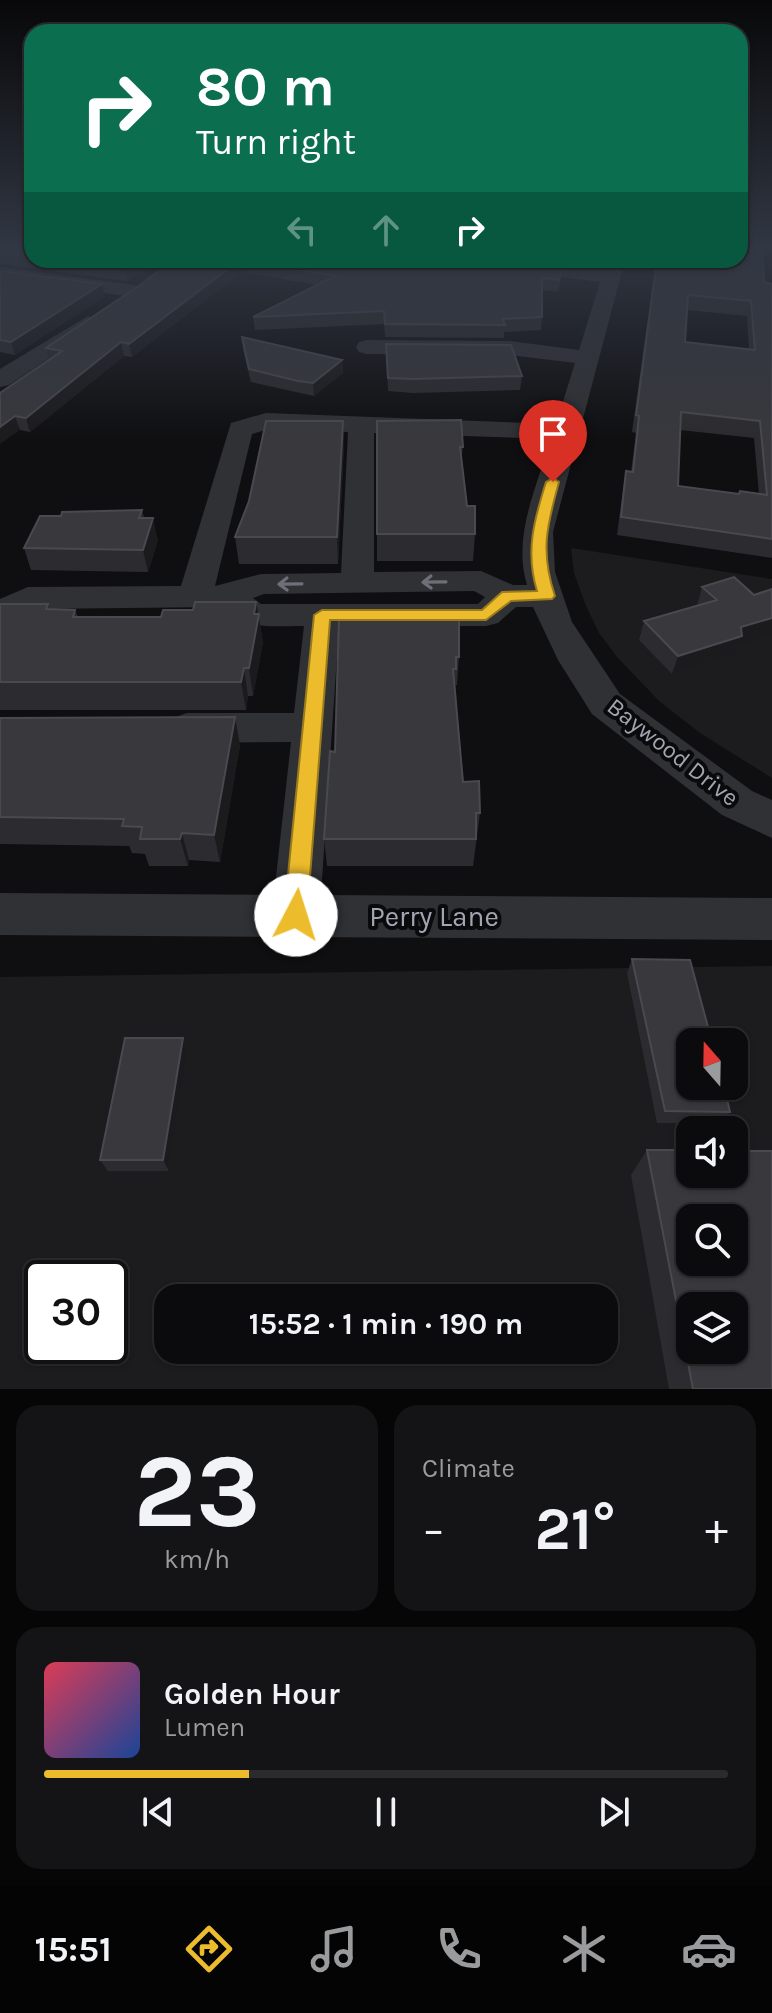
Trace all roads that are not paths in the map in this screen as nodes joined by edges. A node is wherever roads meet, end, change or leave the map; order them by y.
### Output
1 (102, 312) edge
2 (602, 312) edge
3 (367, 347) dead end
4 (590, 358) junction
5 (1, 378) edge
6 (361, 425) junction
7 (567, 432) junction
8 (357, 583) junction
9 (210, 596) junction
10 (507, 596) junction
11 (547, 596) junction
12 (0, 613) edge
13 (322, 615) junction
14 (312, 727) junction
15 (156, 728) edge
16 (772, 820) edge
17 (0, 914) edge
18 (296, 915) junction
19 (772, 919) edge

1 - 5 street
2 - 4 street, Baywood Drive
3 - 4 street
4 - 7 street, Baywood Drive
6 - 7 street
6 - 8 street
6 - 9 street
7 - 11 street, Baywood Drive
8 -> 9 street
10 -> 8 street
9 - 12 street
9 - 13 street
10 - 11 street
10 - 13 street
11 - 16 street, Baywood Drive
13 - 14 street
14 - 15 street
14 - 18 street
17 - 18 street, Perry Lane
18 - 19 street, Perry Lane

